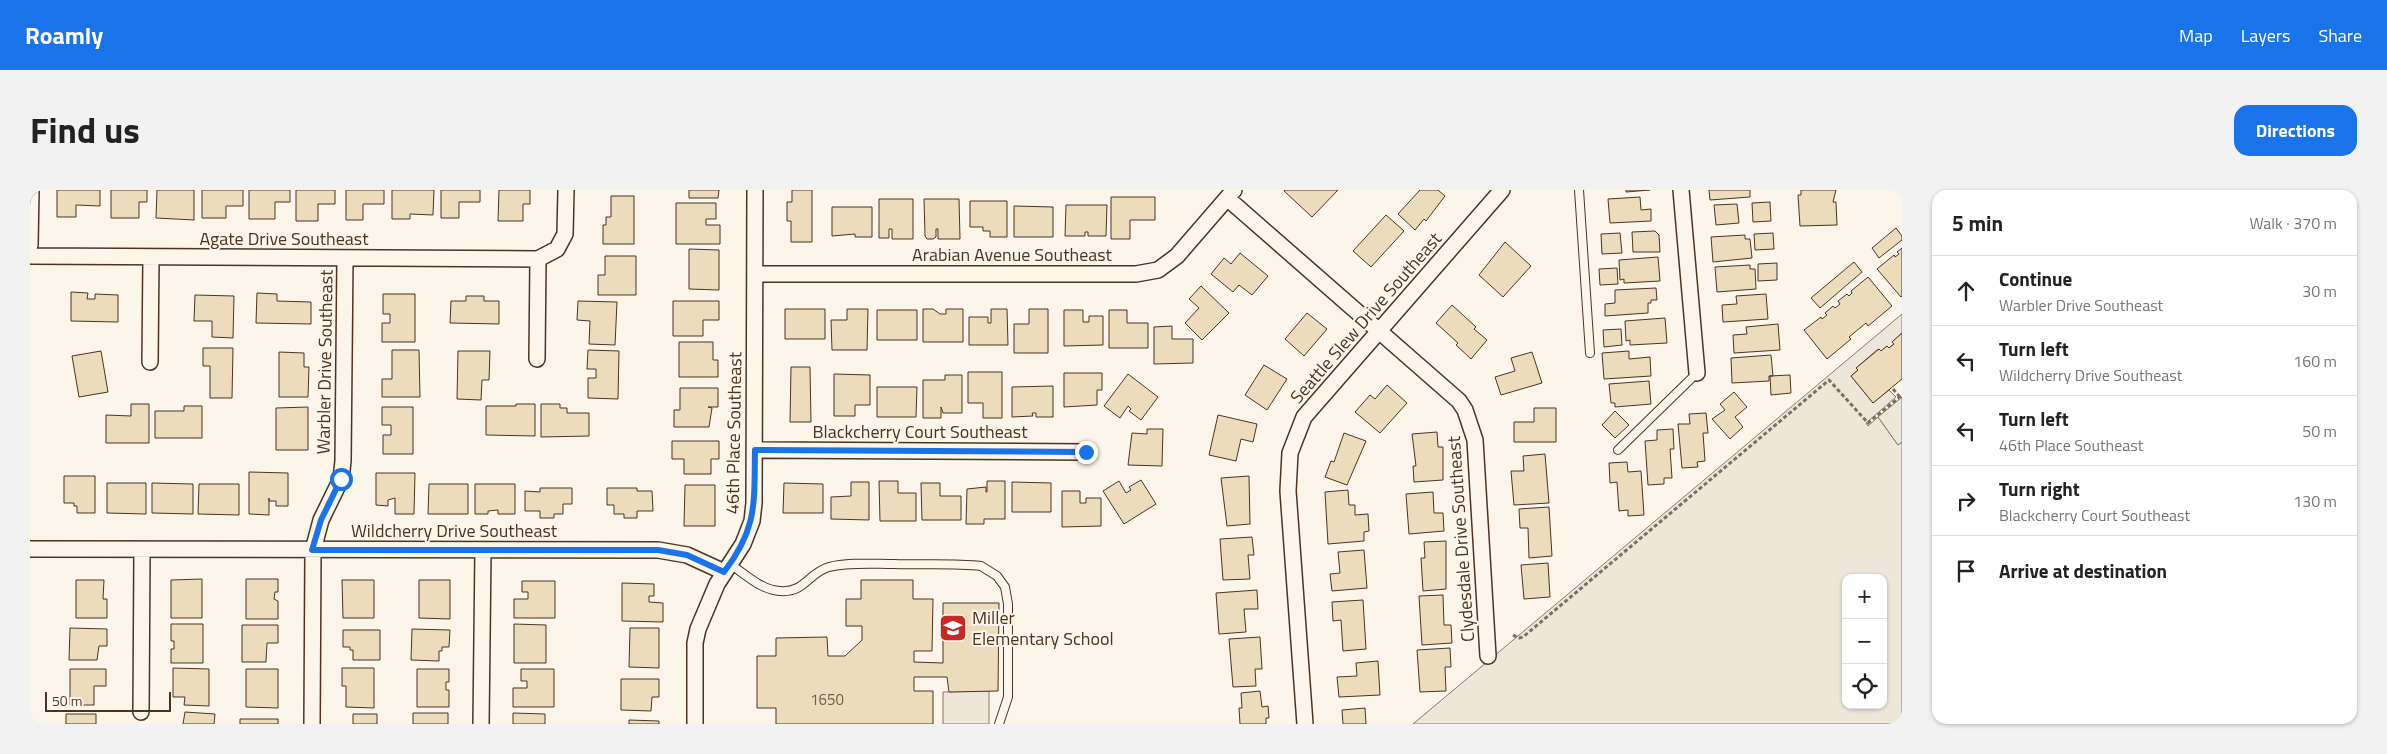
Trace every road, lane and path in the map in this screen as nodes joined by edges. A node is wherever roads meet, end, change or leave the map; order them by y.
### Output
1 (31, 190) edge
2 (566, 190) edge
3 (755, 190) edge
4 (1502, 190) edge
5 (1579, 190) edge
6 (1681, 190) edge
7 (1230, 194) edge
8 (30, 245) edge
9 (30, 256) edge
10 (151, 257) junction
11 (345, 258) junction
12 (538, 259) junction
13 (754, 274) junction
14 (1380, 330) junction
15 (1590, 353) dead end
16 (537, 359) dead end
17 (150, 362) dead end
18 (1697, 373) joint
19 (1894, 389) dead end
20 (1901, 396) edge
21 (755, 450) junction
22 (1618, 450) dead end
23 (1086, 452) dead end
24 (30, 549) edge
25 (142, 550) junction
26 (312, 550) junction
27 (483, 550) junction
28 (727, 568) junction
29 (1513, 636) dead end
30 (1488, 656) dead end
31 (141, 712) dead end
32 (312, 724) edge
33 (481, 724) edge
34 (695, 724) edge
35 (999, 724) edge
36 (1304, 724) edge

1 - 8 street
2 - 12 street
3 - 13 street, 46th Place Southeast
4 - 14 street, Seattle Slew Drive Southeast
5 - 15 lane
6 - 18 street
7 - 13 street, Arabian Avenue Southeast
7 - 14 street, Clydesdale Drive Southeast
9 - 10 street, Agate Drive Southeast
10 - 11 street, Agate Drive Southeast
10 - 17 street
11 - 12 street, Agate Drive Southeast
11 - 26 street, Warbler Drive Southeast
12 - 16 street
13 - 21 street, 46th Place Southeast
14 - 30 street, Clydesdale Drive Southeast
14 - 36 street, Seattle Slew Drive Southeast
18 - 22 lane
19 - 20 path
20 - 29 path
21 - 23 street, Blackcherry Court Southeast
21 - 28 street, 46th Place Southeast
24 - 25 street, Wildcherry Drive Southeast
25 - 26 street, Wildcherry Drive Southeast
25 - 31 street
26 - 27 street, Wildcherry Drive Southeast
26 - 32 street, Warbler Drive Southeast
27 - 28 street, Wildcherry Drive Southeast
27 - 33 street
28 - 34 street, 46th Place Southeast
28 - 35 lane

